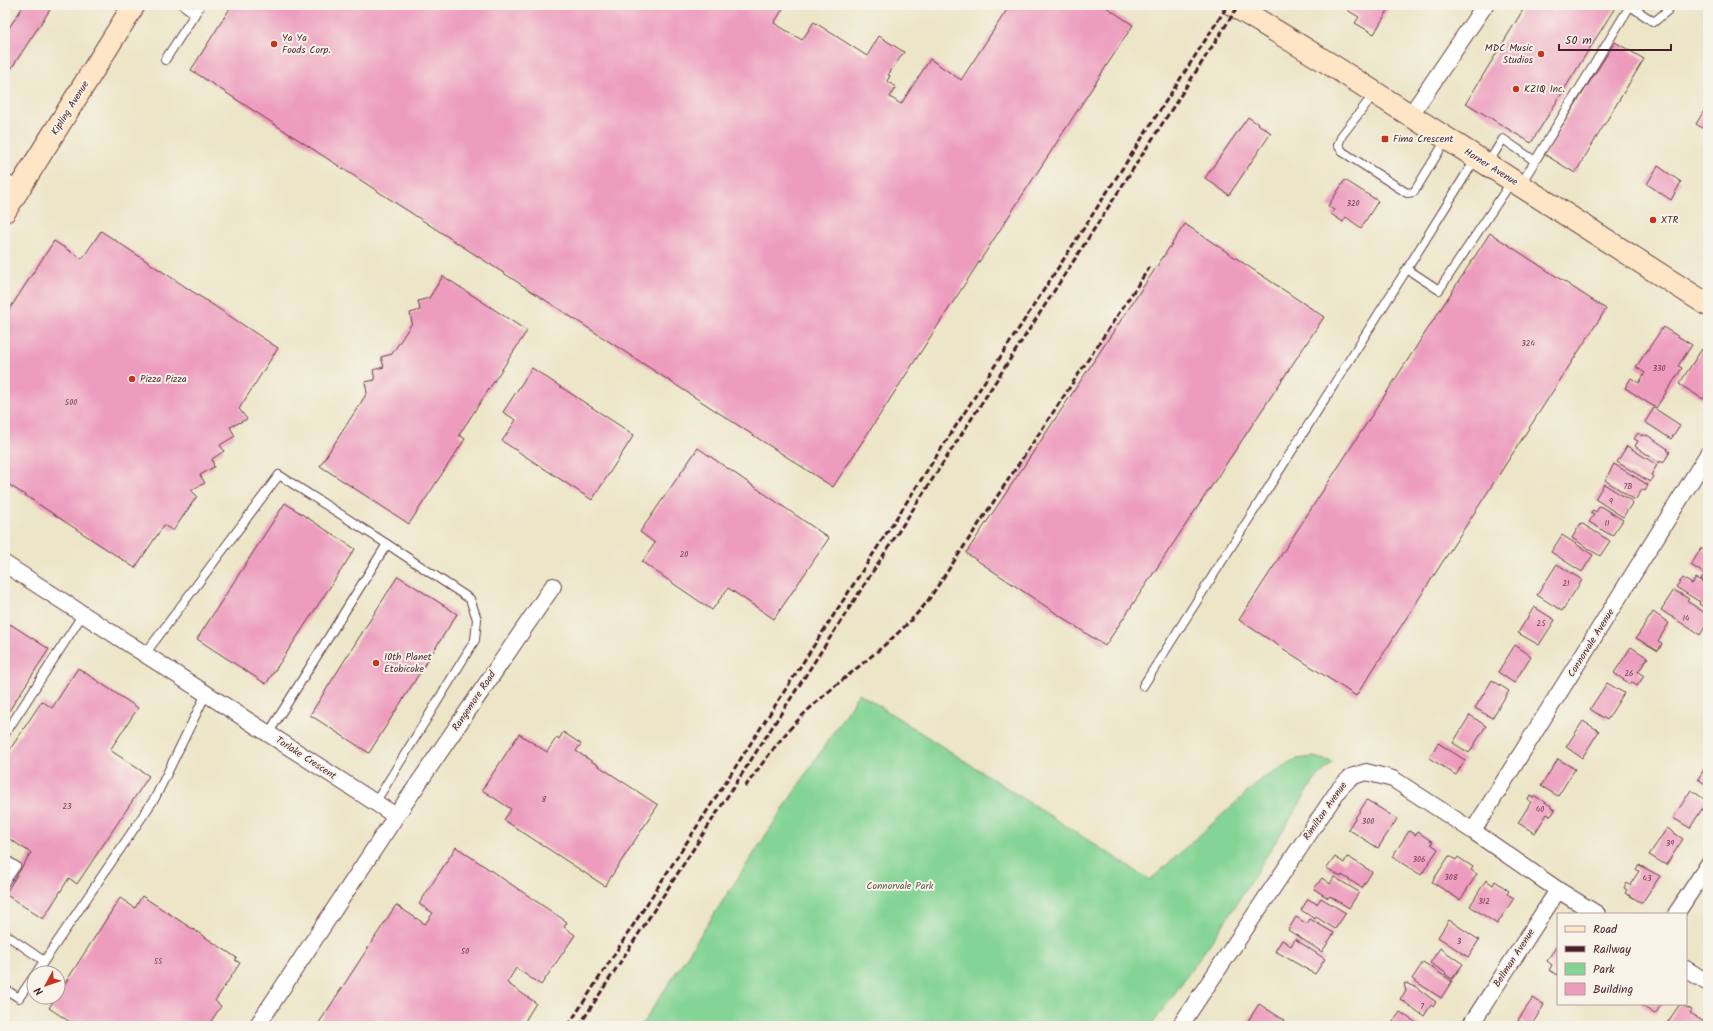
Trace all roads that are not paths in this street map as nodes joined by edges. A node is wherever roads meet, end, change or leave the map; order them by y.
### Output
1 (134, 5) edge
2 (183, 5) edge
3 (200, 5) edge
4 (1233, 5) edge
5 (1485, 5) edge
6 (1671, 5) edge
7 (1629, 6) edge
8 (195, 14) junction
9 (165, 60) dead end
10 (1375, 93) junction
11 (1410, 116) junction
12 (1447, 139) junction
13 (1482, 161) junction
14 (1535, 161) junction
15 (13, 182) edge
16 (1516, 183) junction
17 (5, 211) edge
18 (1407, 269) junction
19 (1708, 305) edge
20 (1708, 454) edge
21 (387, 544) junction
22 (5, 565) edge
23 (553, 586) dead end
24 (82, 614) junction
25 (145, 654) junction
26 (1143, 686) dead end
27 (206, 694) junction
28 (5, 734) edge
29 (268, 734) junction
30 (375, 803) junction
31 (396, 816) junction
32 (1473, 831) junction
33 (5, 859) edge
34 (1708, 865) edge
35 (5, 882) edge
36 (1558, 890) junction
37 (1595, 913) edge
38 (1677, 913) edge
39 (5, 934) edge
40 (44, 961) junction
41 (41, 965) edge
42 (1687, 970) edge
43 (1708, 983) edge
44 (5, 988) edge
45 (26, 988) edge
46 (257, 1026) edge
47 (1180, 1026) edge
48 (1470, 1026) edge

1 - 15 main road, Kipling Avenue
2 - 8 lane
3 - 8 lane
4 - 10 main road, Horner Avenue
5 - 11 street
6 - 7 lane
7 - 14 lane
8 - 9 lane
10 - 11 main road, Horner Avenue
10 - 12 lane
11 - 12 main road, Horner Avenue
12 - 13 main road, Horner Avenue
13 - 14 lane
13 - 16 main road, Horner Avenue
13 - 18 lane
14 - 16 lane
15 - 17 main road, Kipling Avenue
16 - 18 lane
16 - 19 main road, Horner Avenue
18 - 26 lane
20 - 32 street, Connorvale Avenue
21 - 25 lane
21 - 29 lane
21 - 30 lane
22 - 24 street, Torlake Crescent
23 - 31 street, Rangemore Road
24 - 25 street, Torlake Crescent
24 - 28 lane
25 - 27 street, Torlake Crescent
27 - 29 street, Torlake Crescent
27 - 40 lane
29 - 30 street, Torlake Crescent
30 - 31 street, Torlake Crescent
31 - 46 street
32 - 36 street, Rimilton Avenue
32 - 47 street, Rimilton Avenue
33 - 35 lane
34 - 38 street
36 - 37 street, Rimilton Avenue
36 - 48 street, Bellman Avenue
39 - 40 lane
40 - 41 lane
42 - 43 street
44 - 45 lane

